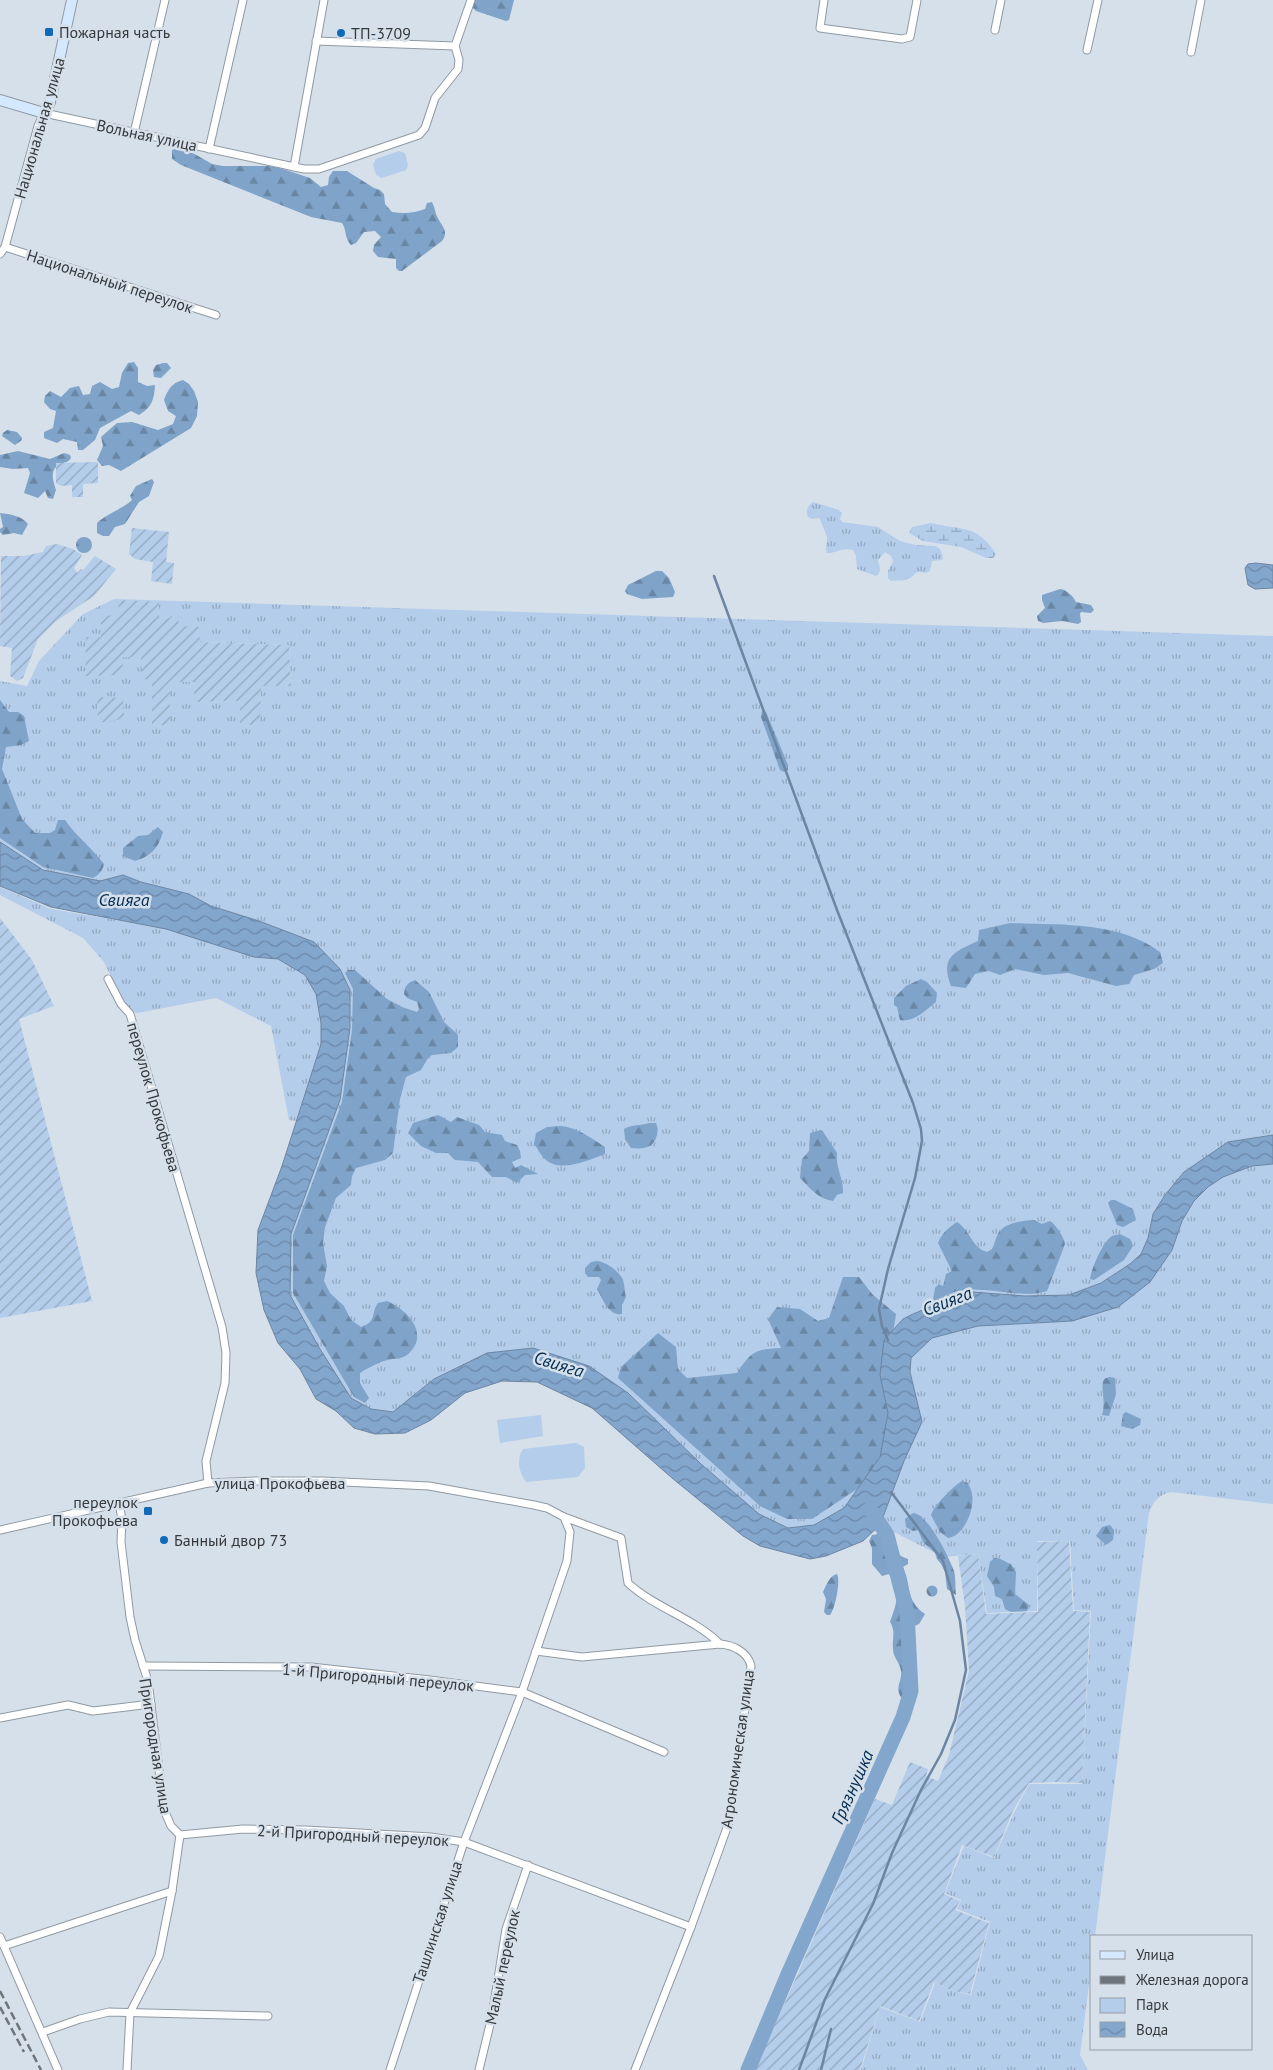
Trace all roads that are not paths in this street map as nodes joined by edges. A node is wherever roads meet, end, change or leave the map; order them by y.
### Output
1 (72, 0) edge
2 (165, 0) edge
3 (244, 0) edge
4 (324, 0) edge
5 (471, 0) edge
6 (824, 0) edge
7 (917, 0) edge
8 (1001, 0) edge
9 (1098, 0) edge
10 (1201, 0) edge
11 (996, 30) dead end
12 (316, 42) junction
13 (454, 46) junction
14 (1087, 50) dead end
15 (1191, 52) dead end
16 (0, 100) edge
17 (44, 113) junction
18 (134, 133) junction
19 (209, 149) junction
20 (294, 167) junction
21 (2, 251) edge
22 (216, 315) dead end
23 (108, 979) dead end
24 (208, 1483) junction
25 (119, 1502) junction
26 (564, 1517) junction
27 (0, 1530) edge
28 (720, 1644) junction
29 (536, 1651) junction
30 (143, 1666) junction
31 (522, 1692) junction
32 (151, 1704) junction
33 (0, 1718) edge
34 (664, 1752) dead end
35 (180, 1835) junction
36 (464, 1842) junction
37 (528, 1865) junction
38 (172, 1891) junction
39 (691, 1927) junction
40 (0, 1936) edge
41 (4, 1946) junction
42 (130, 2013) junction
43 (268, 2016) dead end
44 (42, 2032) junction
45 (58, 2070) edge
46 (127, 2070) edge
47 (390, 2070) edge
48 (479, 2070) edge
49 (635, 2070) edge

1 - 17 street, Национальная улица
2 - 18 street
3 - 19 street
4 - 12 street
5 - 13 street
6 - 7 street
8 - 11 street
9 - 14 street
10 - 15 street
12 - 13 street
12 - 20 street
13 - 20 street, Вольная улица
16 - 17 street, Вольная улица
17 - 18 street, Вольная улица
17 - 21 street, Национальная улица
18 - 19 street, Вольная улица
19 - 20 street, Вольная улица
21 - 22 street, Национальный переулок
23 - 24 street, переулок Прокофьева
24 - 25 street, улица Прокофьева
24 - 26 street, улица Прокофьева
25 - 27 street, улица Прокофьева
25 - 30 street, Пригородная улица
26 - 28 street
26 - 29 street, Ташлинская улица
28 - 29 street, Агрономическая улица
28 - 39 street, Агрономическая улица
29 - 31 street, Ташлинская улица
30 - 31 street, 1-й Пригородный переулок
30 - 32 street, Пригородная улица
31 - 34 street
31 - 36 street, Ташлинская улица
32 - 33 street
32 - 35 street, Пригородная улица
35 - 36 street, 2-й Пригородный переулок
35 - 38 street, Пригородная улица
36 - 37 street, 2-й Пригородный переулок
36 - 47 street, Ташлинская улица
37 - 39 street, 2-й Пригородный переулок
37 - 48 street, Малый переулок
38 - 41 street
38 - 42 street, Пригородная улица
39 - 49 street, Агрономическая улица
40 - 41 street
41 - 44 street
42 - 43 street
42 - 44 street
42 - 46 street, Пригородная улица
44 - 45 street

